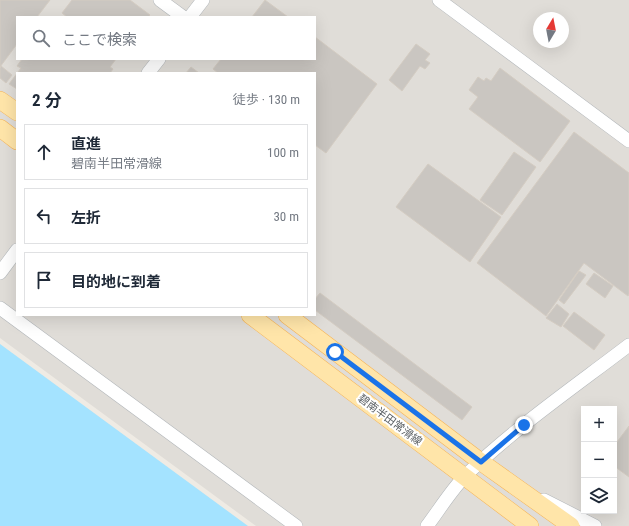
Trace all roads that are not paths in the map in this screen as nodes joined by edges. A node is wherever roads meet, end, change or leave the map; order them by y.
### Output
1 (160, 0) edge
2 (203, 0) edge
3 (439, 0) edge
4 (182, 16) edge
5 (191, 16) edge
6 (158, 60) edge
7 (149, 72) edge
8 (0, 100) edge
9 (16, 111) edge
10 (0, 128) edge
11 (16, 140) edge
12 (629, 141) edge
13 (16, 251) edge
14 (0, 273) edge
15 (0, 308) edge
16 (251, 316) edge
17 (288, 316) edge
18 (629, 345) edge
19 (481, 462) junction
20 (465, 477) junction
21 (511, 482) junction
22 (296, 526) edge
23 (427, 526) edge
24 (530, 526) edge
25 (572, 526) edge
26 (596, 526) edge

1 - 4 street
2 - 5 street
3 - 12 street
6 - 7 street
8 - 9 main road
10 - 11 main road
13 - 14 street
15 - 22 street
16 - 20 main road, 碧南半田常滑線
17 - 19 main road, 碧南半田常滑線
18 - 19 street
19 - 20 street
19 - 21 main road, 碧南半田常滑線
20 - 23 street
20 - 24 main road, 碧南半田常滑線
21 - 25 main road, 碧南半田常滑線
21 - 26 street

